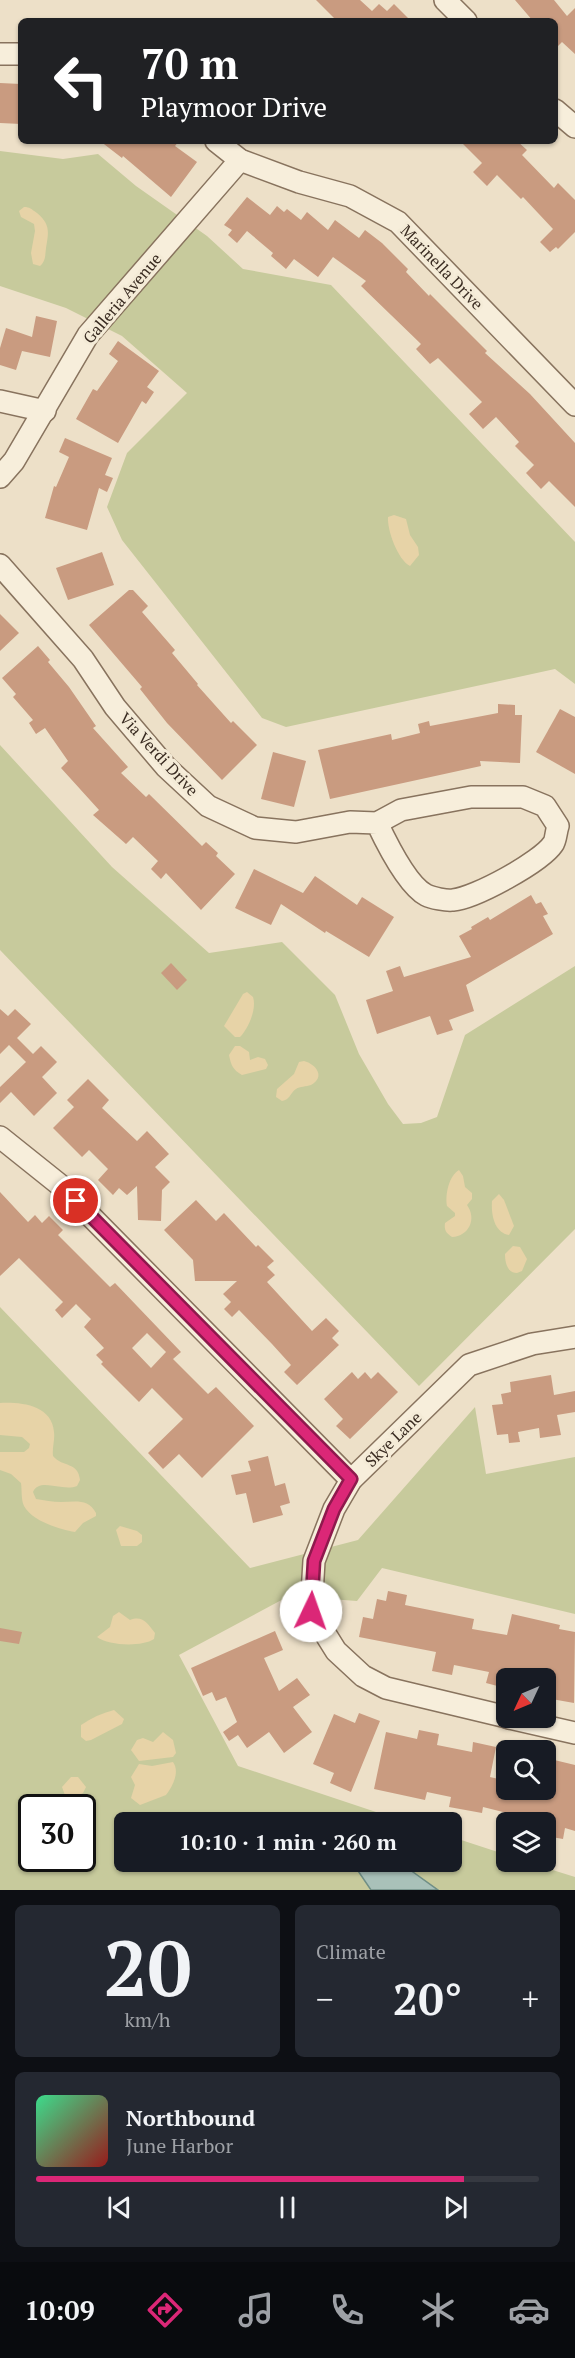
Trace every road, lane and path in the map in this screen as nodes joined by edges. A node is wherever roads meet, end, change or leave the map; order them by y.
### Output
1 (445, 0) edge
2 (463, 18) edge
3 (0, 54) edge
4 (18, 54) edge
5 (558, 113) edge
6 (575, 127) edge
7 (220, 144) edge
8 (240, 160) junction
9 (0, 402) edge
10 (575, 405) edge
11 (45, 411) junction
12 (0, 477) edge
13 (0, 565) edge
14 (377, 823) junction
15 (0, 1137) edge
16 (575, 1338) edge
17 (351, 1479) junction
18 (496, 1714) edge
19 (554, 1728) edge
20 (575, 1733) edge

1 - 2 street
3 - 4 street
5 - 6 street
7 - 8 street, Marinella Drive
8 - 10 street, Marinella Drive
8 - 11 street, Galleria Avenue
9 - 11 street
11 - 12 street, Galleria Avenue
13 - 14 street, Via Verdi Drive
14 - 14 street, Via Verdi Drive
15 - 17 street
16 - 17 street, Skye Lane
17 - 18 street, Skye Lane
19 - 20 street, Skye Lane

